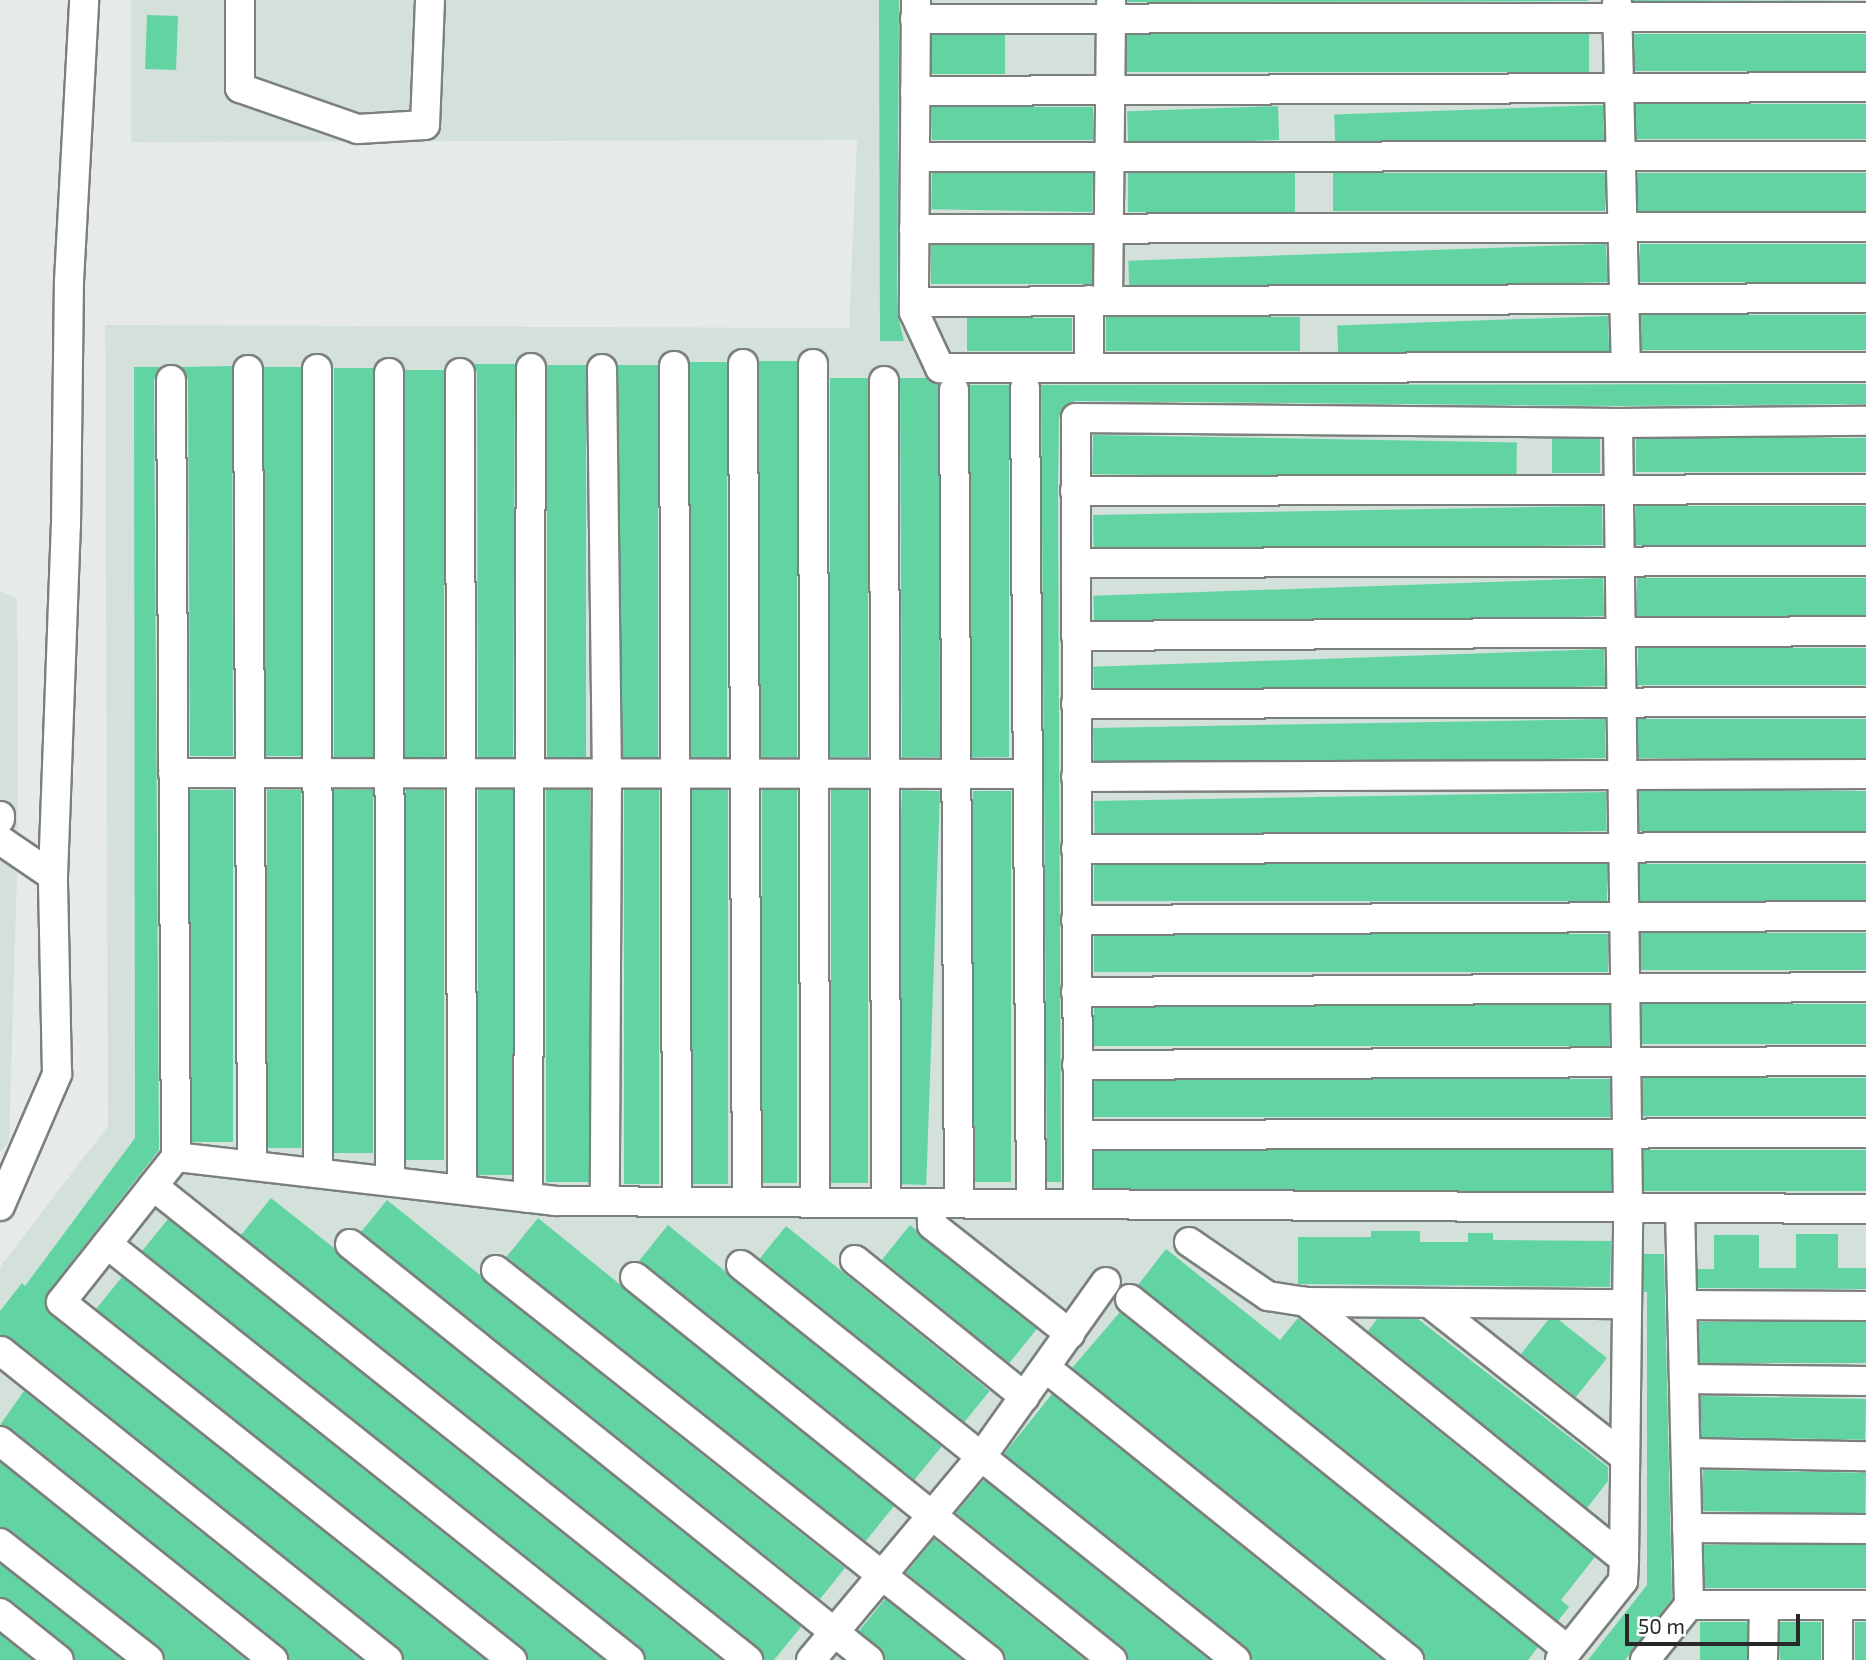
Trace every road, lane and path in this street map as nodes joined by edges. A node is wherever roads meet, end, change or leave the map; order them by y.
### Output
1 (240, 0) edge
2 (430, 0) edge
3 (88, 5) edge
4 (916, 10) edge
5 (1111, 10) edge
6 (1617, 10) edge
7 (1866, 17) edge
8 (1866, 86) edge
9 (1619, 88) junction
10 (1111, 90) junction
11 (915, 91) junction
12 (1866, 156) edge
13 (915, 157) junction
14 (1110, 157) junction
15 (1620, 157) junction
16 (1622, 227) junction
17 (1866, 227) edge
18 (1110, 228) junction
19 (914, 229) junction
20 (1866, 298) edge
21 (1624, 299) junction
22 (1098, 300) junction
23 (914, 302) junction
24 (743, 364) dead end
25 (813, 364) dead end
26 (674, 366) dead end
27 (1626, 366) junction
28 (1866, 367) edge
29 (531, 368) dead end
30 (1089, 368) junction
31 (317, 369) dead end
32 (601, 369) dead end
33 (248, 370) dead end
34 (389, 373) dead end
35 (460, 373) dead end
36 (171, 380) dead end
37 (884, 381) dead end
38 (1025, 388) dead end
39 (954, 390) dead end
40 (1866, 421) edge
41 (1618, 423) junction
42 (1619, 488) junction
43 (1866, 489) edge
44 (1075, 491) junction
45 (1866, 561) edge
46 (1620, 562) junction
47 (1076, 563) junction
48 (1866, 632) edge
49 (1620, 633) junction
50 (1076, 636) junction
51 (1621, 702) junction
52 (1866, 702) edge
53 (1076, 704) junction
54 (173, 773) junction
55 (249, 773) junction
56 (318, 774) junction
57 (391, 774) junction
58 (462, 774) junction
59 (531, 774) junction
60 (607, 774) junction
61 (673, 774) junction
62 (746, 774) junction
63 (814, 774) junction
64 (886, 774) junction
65 (956, 774) junction
66 (1028, 774) junction
67 (1622, 774) junction
68 (1866, 774) edge
69 (1076, 777) junction
70 (0, 840) edge
71 (1866, 847) edge
72 (1076, 849) junction
73 (1623, 849) junction
74 (53, 876) junction
75 (1866, 916) edge
76 (1624, 917) junction
77 (1076, 920) junction
78 (1866, 987) edge
79 (1625, 989) junction
80 (1076, 992) junction
81 (1866, 1061) edge
82 (1626, 1062) junction
83 (1077, 1065) junction
84 (1627, 1133) junction
85 (1866, 1133) edge
86 (1078, 1135) junction
87 (176, 1157) junction
88 (253, 1165) junction
89 (318, 1172) junction
90 (390, 1181) junction
91 (153, 1186) junction
92 (462, 1189) junction
93 (528, 1198) junction
94 (605, 1201) junction
95 (677, 1202) junction
96 (747, 1202) junction
97 (815, 1203) junction
98 (886, 1203) junction
99 (945, 1203) junction
100 (1031, 1204) junction
101 (1078, 1204) junction
102 (0, 1206) edge
103 (1628, 1208) junction
104 (1680, 1208) junction
105 (1866, 1209) edge
106 (1189, 1242) dead end
107 (107, 1244) junction
108 (350, 1244) dead end
109 (855, 1260) dead end
110 (741, 1265) dead end
111 (496, 1270) dead end
112 (635, 1277) dead end
113 (1106, 1282) dead end
114 (1130, 1300) dead end
115 (1305, 1302) junction
116 (1429, 1303) junction
117 (1627, 1304) junction
118 (1682, 1305) junction
119 (1866, 1306) edge
120 (1070, 1334) junction
121 (1, 1351) edge
122 (1046, 1368) junction
123 (1684, 1379) junction
124 (1866, 1381) edge
125 (1024, 1397) junction
126 (0, 1441) edge
127 (1686, 1453) junction
128 (1866, 1456) edge
129 (981, 1457) junction
130 (1625, 1457) junction
131 (931, 1516) junction
132 (1687, 1528) junction
133 (1866, 1529) edge
134 (0, 1543) edge
135 (1624, 1559) junction
136 (880, 1574) junction
137 (1689, 1605) junction
138 (1764, 1605) junction
139 (1838, 1605) junction
140 (1866, 1605) edge
141 (0, 1613) edge
142 (834, 1632) junction
143 (1564, 1655) edge
144 (59, 1660) edge
145 (149, 1660) edge
146 (274, 1660) edge
147 (388, 1660) edge
148 (512, 1660) edge
149 (630, 1660) edge
150 (748, 1660) edge
151 (811, 1660) edge
152 (869, 1660) edge
153 (989, 1660) edge
154 (1112, 1660) edge
155 (1236, 1660) edge
156 (1409, 1660) edge
157 (1645, 1660) edge
158 (1763, 1660) edge
159 (1838, 1660) edge

1 - 2 street
3 - 74 street
4 - 5 street
4 - 11 street
5 - 6 street
5 - 10 street
6 - 7 street
6 - 9 street
8 - 9 street
9 - 10 street
9 - 15 street
10 - 11 street
10 - 14 street
11 - 13 street
12 - 15 street
13 - 14 street
13 - 19 street
14 - 15 street
14 - 18 street
15 - 16 street
16 - 17 street
16 - 18 street
16 - 21 street
18 - 19 street
18 - 22 street
19 - 23 street
20 - 21 street
21 - 22 street
21 - 27 street
22 - 23 street
22 - 30 street
23 - 30 street
24 - 62 street
25 - 63 street
26 - 61 street
27 - 28 street
27 - 30 street
29 - 59 street
31 - 56 street
32 - 60 street
33 - 55 street
34 - 57 street
35 - 58 street
36 - 54 street
37 - 64 street
38 - 66 street
39 - 65 street
40 - 41 street
41 - 42 street
41 - 44 street
42 - 43 street
42 - 44 street
42 - 46 street
44 - 47 street
45 - 46 street
46 - 47 street
46 - 49 street
47 - 50 street
48 - 49 street
49 - 50 street
49 - 51 street
50 - 53 street
51 - 52 street
51 - 53 street
51 - 67 street
53 - 69 street
54 - 55 street
54 - 87 street
55 - 56 street
55 - 88 street
56 - 57 street
56 - 89 street
57 - 58 street
57 - 90 street
58 - 59 street
58 - 92 street
59 - 60 street
59 - 93 street
60 - 61 street
60 - 94 street
61 - 62 street
61 - 95 street
62 - 63 street
62 - 96 street
63 - 64 street
63 - 97 street
64 - 65 street
64 - 98 street
65 - 66 street
65 - 99 street
66 - 100 street
67 - 68 street
67 - 69 street
67 - 73 street
69 - 72 street
70 - 74 street
71 - 73 street
72 - 73 street
72 - 77 street
73 - 76 street
74 - 102 street
75 - 76 street
76 - 77 street
76 - 79 street
77 - 80 street
78 - 79 street
79 - 80 street
79 - 82 street
80 - 83 street
81 - 82 street
82 - 83 street
82 - 84 street
83 - 86 street
84 - 85 street
84 - 86 street
84 - 103 street
86 - 101 street
87 - 88 street
87 - 91 street
88 - 89 street
89 - 90 street
90 - 92 street
91 - 107 street
91 - 150 street
92 - 93 street
93 - 94 street
94 - 95 street
95 - 96 street
96 - 97 street
97 - 98 street
98 - 99 street
99 - 100 street
99 - 120 street
100 - 101 street
101 - 103 street
103 - 104 street
103 - 117 street
104 - 105 street
104 - 118 street
106 - 115 street
107 - 148 street
107 - 149 street
108 - 142 street
109 - 125 street
110 - 129 street
111 - 136 street
112 - 131 street
113 - 120 street
114 - 143 street
115 - 116 street
115 - 135 street
116 - 117 street
116 - 130 street
117 - 130 street
118 - 119 street
118 - 123 street
120 - 122 street
121 - 147 street
122 - 125 street
122 - 156 street
123 - 124 street
123 - 127 street
125 - 129 street
126 - 146 street
127 - 128 street
127 - 132 street
129 - 131 street
129 - 155 street
130 - 135 street
131 - 136 street
131 - 154 street
132 - 133 street
132 - 137 street
134 - 145 street
135 - 143 street
136 - 142 street
136 - 153 street
137 - 138 street
137 - 157 street
138 - 139 street
138 - 158 street
139 - 140 street
139 - 159 street
141 - 144 street
142 - 151 street
142 - 152 street

